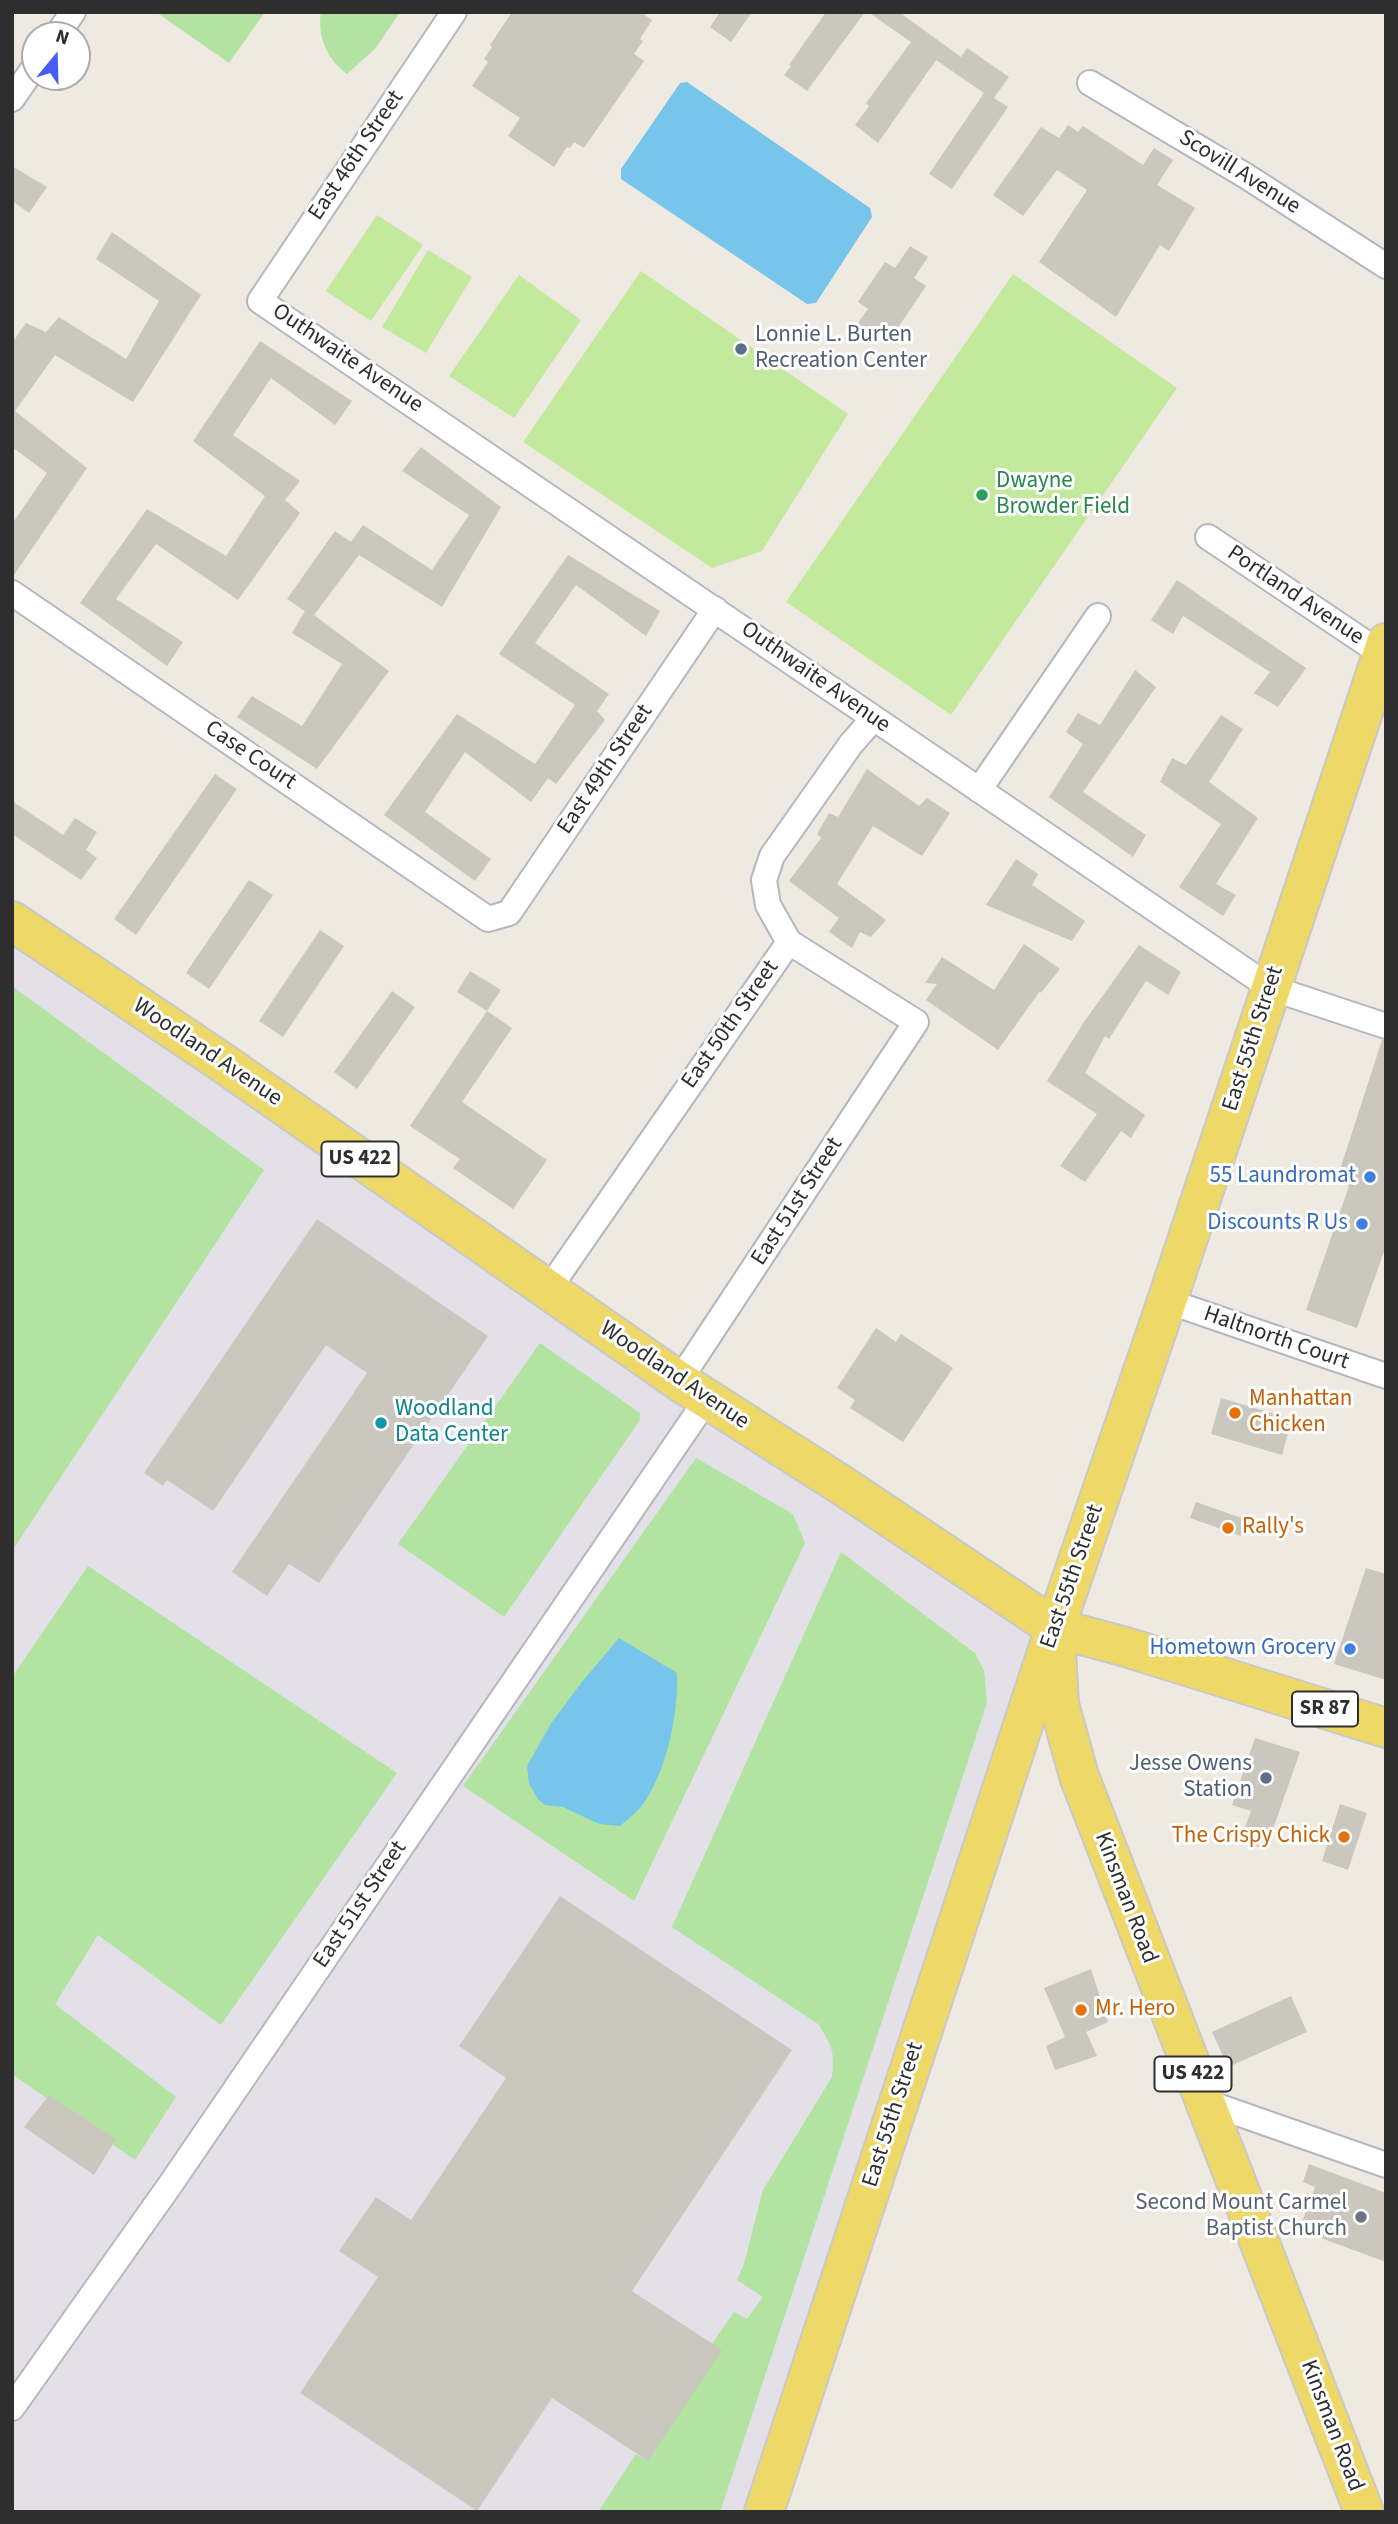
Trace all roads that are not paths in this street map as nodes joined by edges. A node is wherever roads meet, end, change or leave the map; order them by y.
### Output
1 (454, 12) edge
2 (1090, 83) dead end
3 (1386, 266) edge
4 (260, 301) joint
5 (1208, 537) dead end
6 (12, 593) edge
7 (715, 609) junction
8 (1098, 616) dead end
9 (1384, 648) edge
10 (873, 719) junction
11 (979, 790) junction
12 (488, 919) joint
13 (12, 921) edge
14 (789, 942) junction
15 (1271, 988) junction
16 (1386, 1026) edge
17 (548, 1290) junction
18 (1167, 1301) junction
19 (1386, 1376) edge
20 (693, 1390) junction
21 (1055, 1628) junction
22 (1386, 1728) edge
23 (1203, 2101) junction
24 (1386, 2165) edge
25 (12, 2408) edge
26 (764, 2512) edge
27 (1364, 2512) edge

1 - 4 street, East 46th Street
2 - 3 street, Scovill Avenue
4 - 7 street, Outhwaite Avenue
5 - 9 street, Portland Avenue
6 - 12 street, Case Court
7 - 10 street, Outhwaite Avenue
7 - 12 street, East 49th Street
8 - 11 street
9 - 15 main road, East 55th Street
10 - 11 street, Outhwaite Avenue
10 - 14 street, East 50th Street
11 - 15 street, Outhwaite Avenue
13 - 17 main road, Woodland Avenue / US 422
14 - 17 street, East 50th Street
14 - 20 street, East 51st Street
15 - 16 street, Outhwaite Avenue
15 - 18 main road, East 55th Street
17 - 20 main road, Woodland Avenue / US 422
18 - 19 street, Haltnorth Court
18 - 21 main road, East 55th Street
20 - 21 main road, Woodland Avenue / US 422
20 - 25 street, East 51st Street
21 - 22 main road, Woodland Avenue / SR 87
21 - 23 main road, Kinsman Road / US 422
21 - 26 main road, East 55th Street
23 - 24 street
23 - 27 main road, Kinsman Road / US 422

